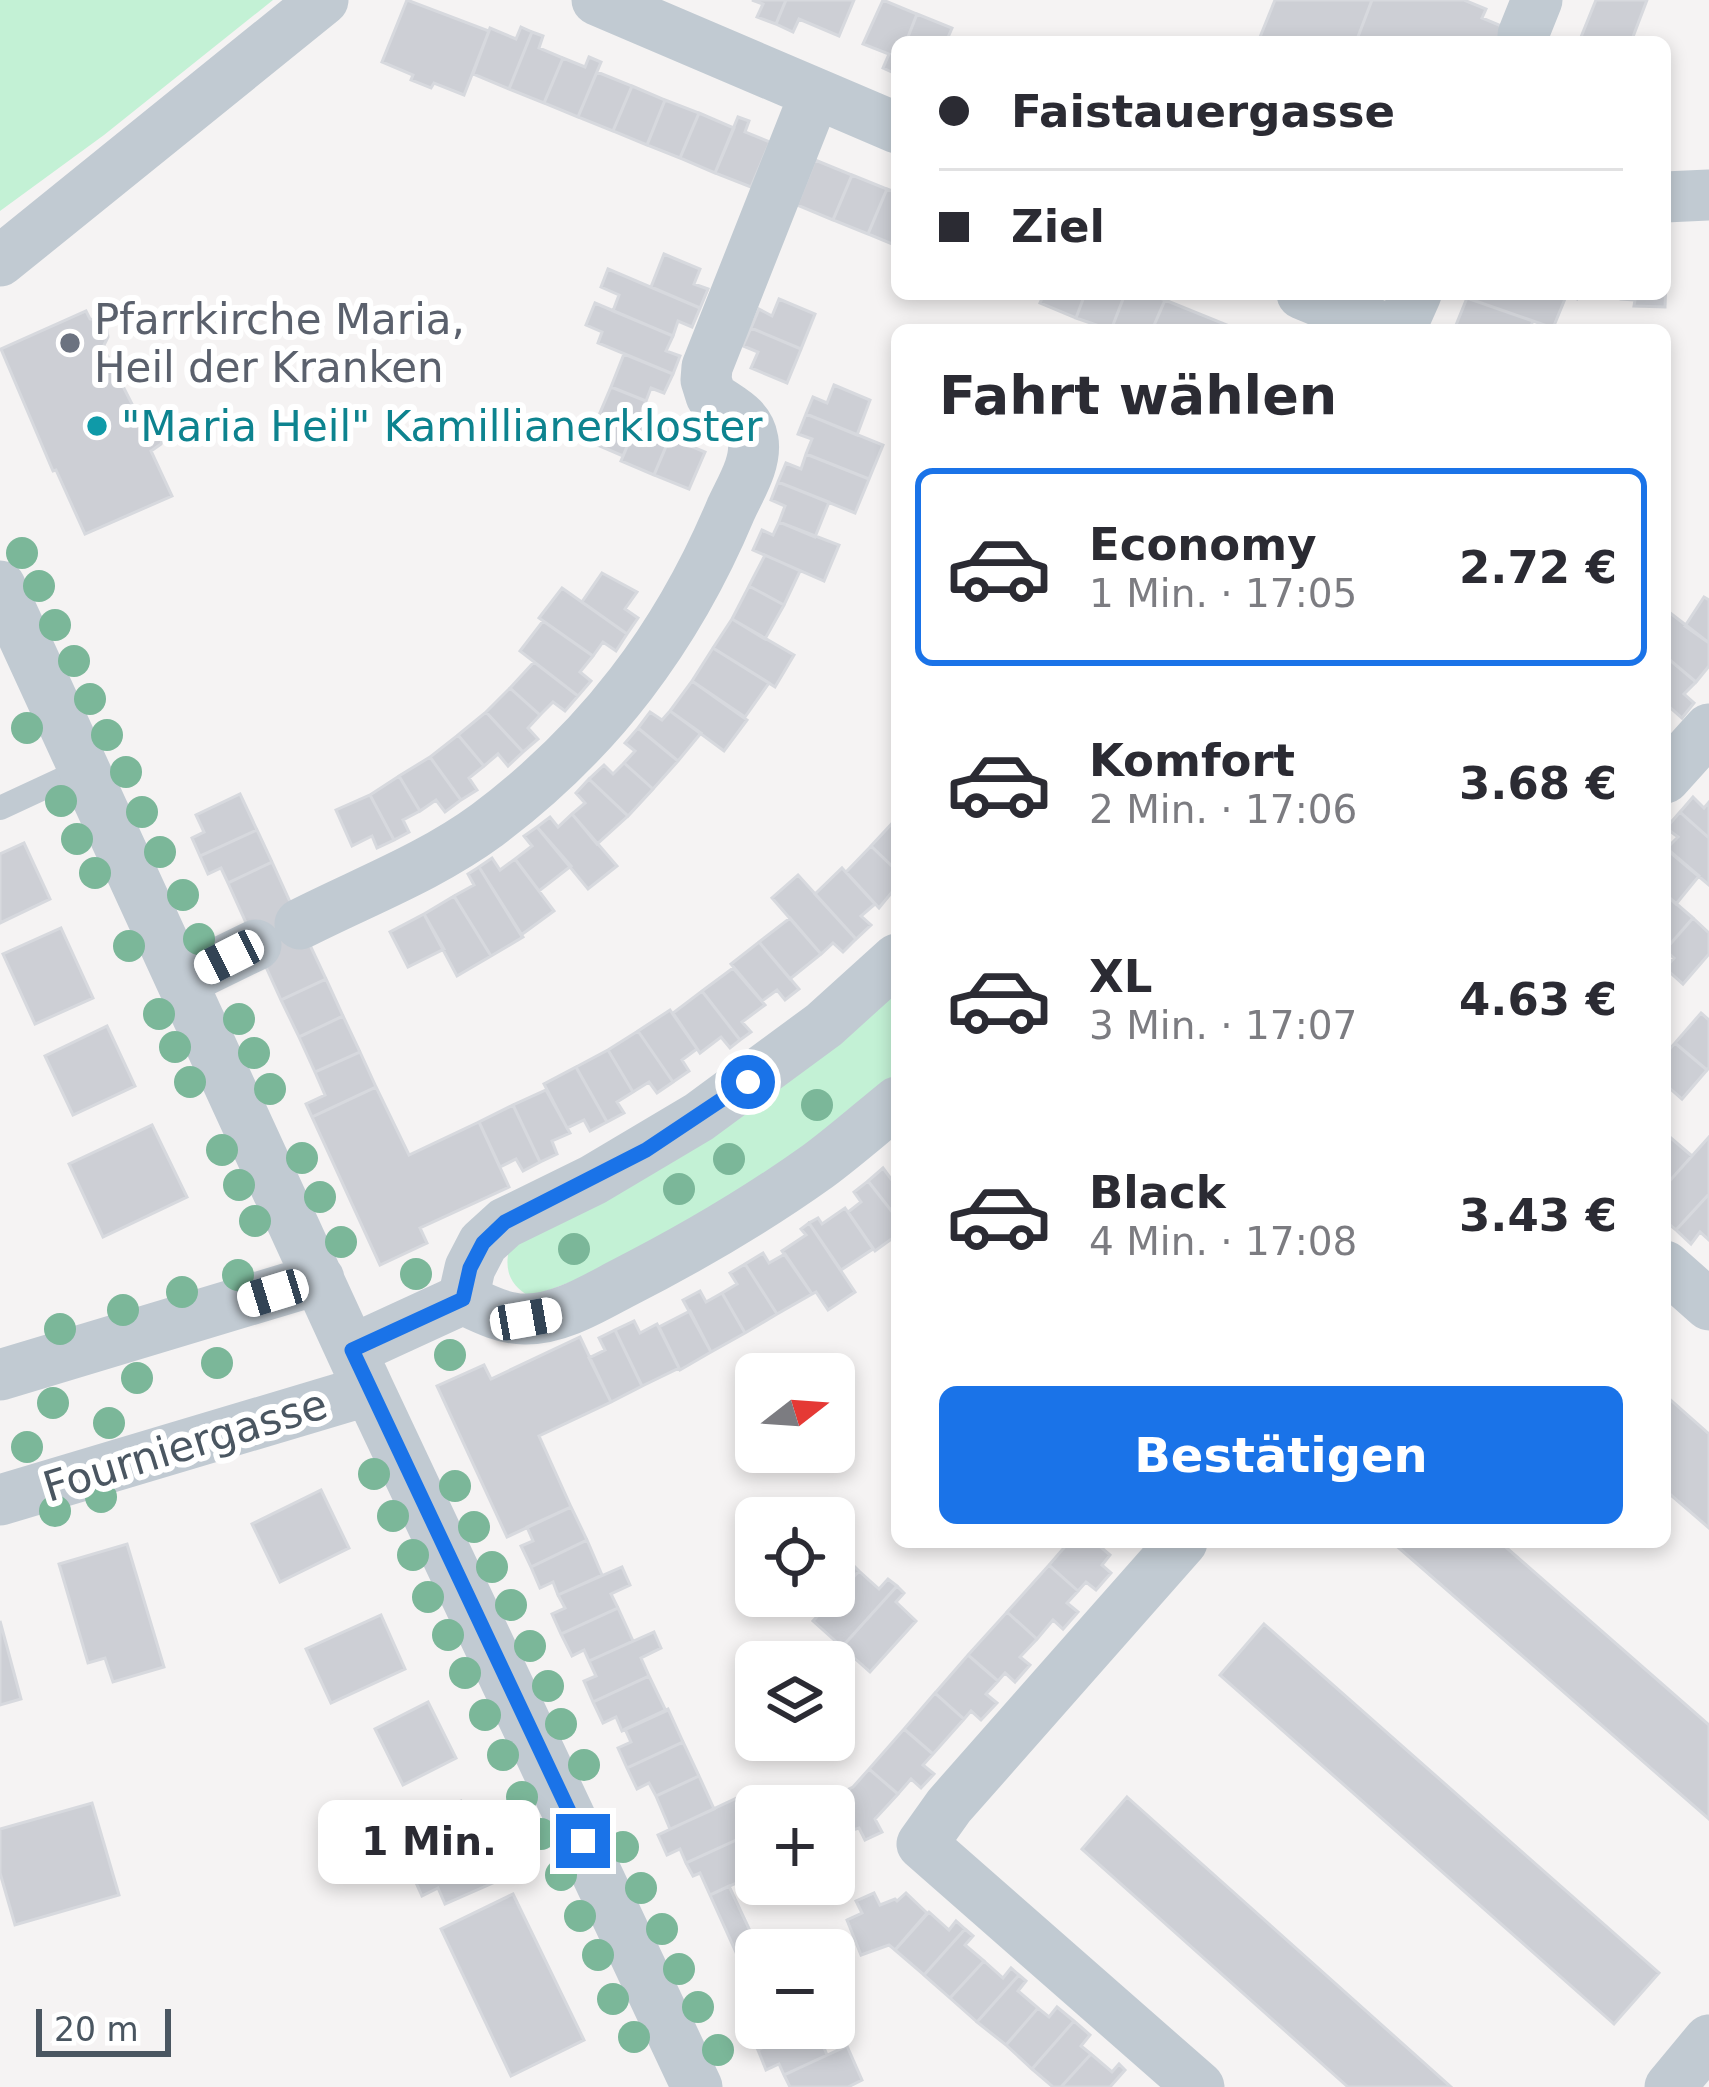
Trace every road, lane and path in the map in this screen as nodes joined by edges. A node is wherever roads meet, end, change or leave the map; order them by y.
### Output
1 (323, 0) edge
2 (597, 0) edge
3 (815, 94) junction
4 (891, 126) edge
5 (1709, 195) edge
6 (1671, 197) edge
7 (0, 260) edge
8 (1304, 304) edge
9 (1369, 324) edge
10 (0, 586) edge
11 (1709, 729) edge
12 (84, 769) junction
13 (1671, 771) edge
14 (0, 808) edge
15 (891, 964) edge
16 (182, 981) junction
17 (891, 1107) edge
18 (1671, 1271) edge
19 (319, 1279) junction
20 (463, 1299) junction
21 (1709, 1305) edge
22 (360, 1370) junction
23 (0, 1376) edge
24 (0, 1500) edge
25 (1177, 1548) edge
26 (1709, 2041) edge
27 (697, 2087) edge
28 (1199, 2087) edge
29 (1670, 2087) edge

1 - 7 street
2 - 3 street
3 - 4 street
3 - 16 street
5 - 6 street
8 - 9 street
10 - 12 street
11 - 13 street
12 - 14 lane
12 - 16 street
15 - 20 street
16 - 19 street
17 - 20 street
18 - 21 street
19 - 22 street
19 - 23 street
20 - 22 street, Fourniergasse
22 - 24 street, Fourniergasse
22 - 27 street
25 - 28 street
26 - 29 street

